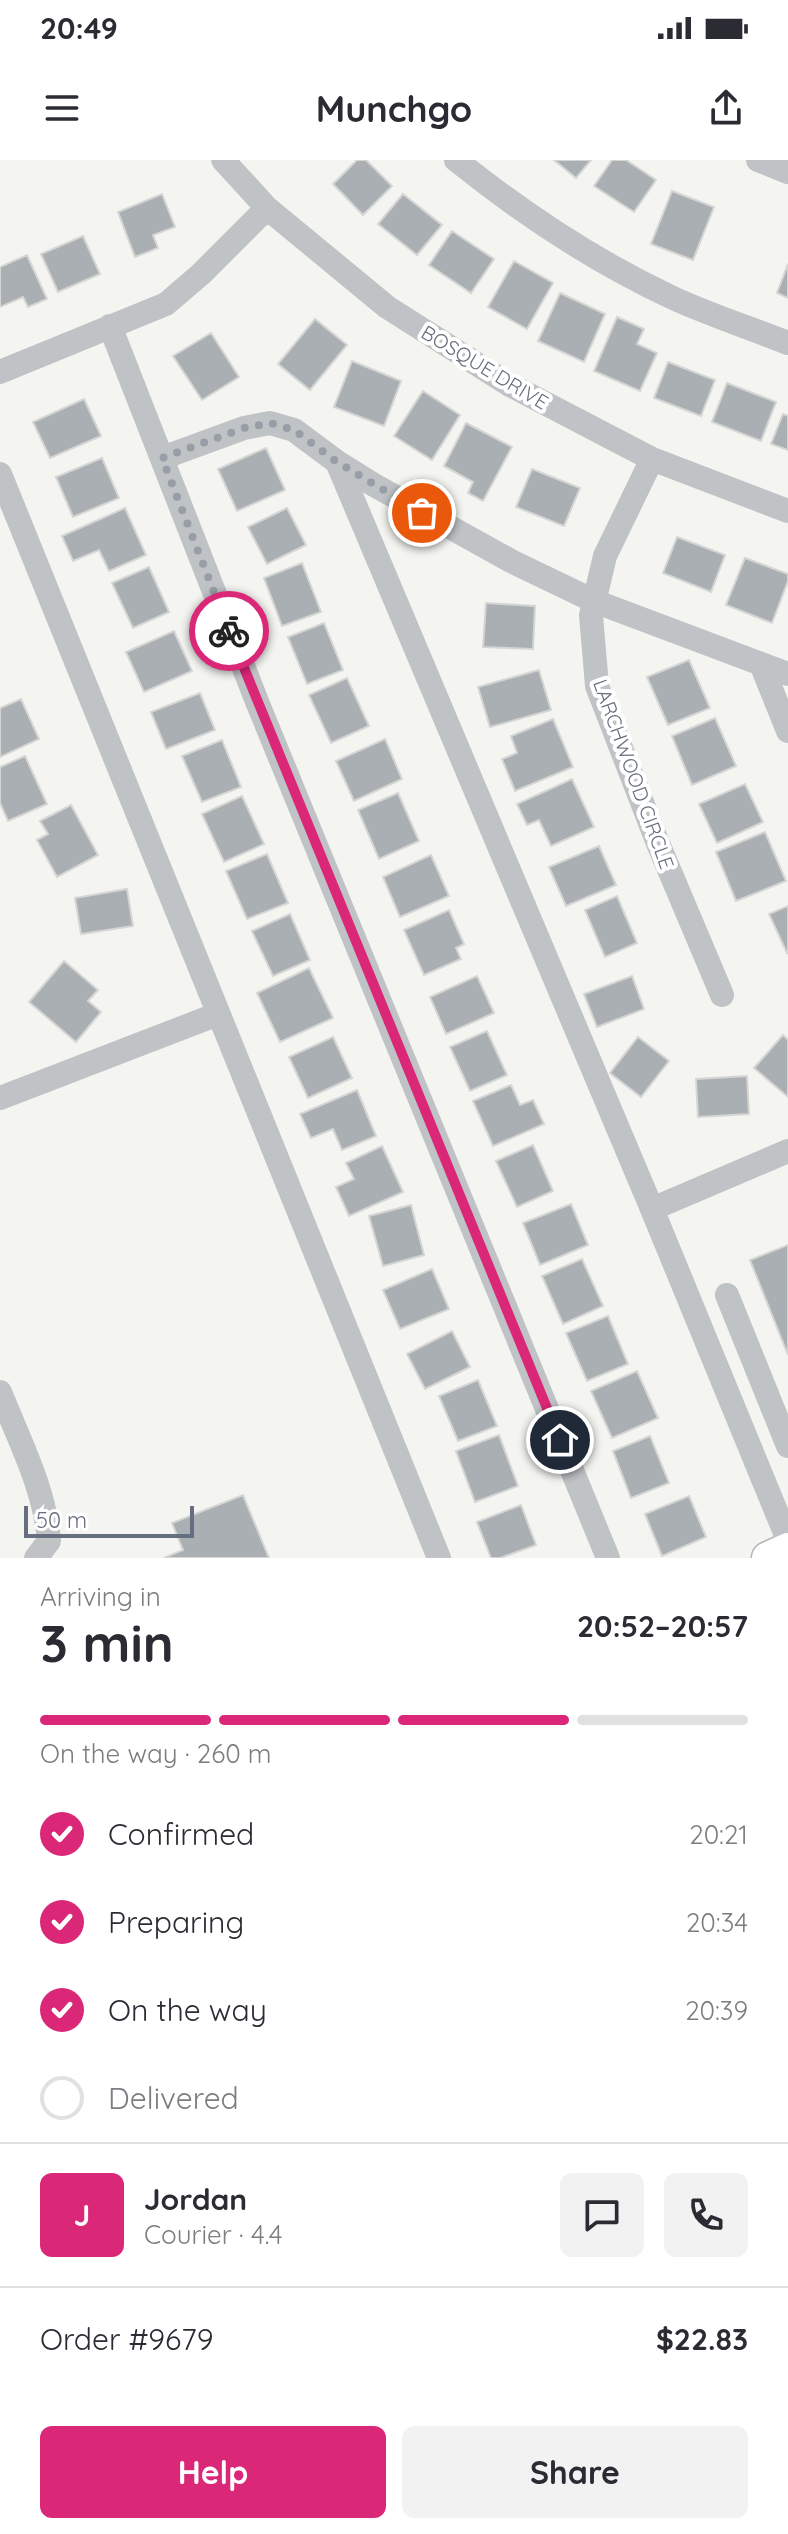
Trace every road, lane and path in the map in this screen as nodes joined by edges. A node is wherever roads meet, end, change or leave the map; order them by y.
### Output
1 (223, 160) edge
2 (456, 160) edge
3 (758, 160) edge
4 (788, 172) edge
5 (267, 208) junction
6 (110, 326) junction
7 (788, 343) edge
8 (0, 372) edge
9 (162, 458) junction
10 (652, 459) junction
11 (337, 462) junction
12 (0, 474) edge
13 (788, 511) edge
14 (594, 601) junction
15 (761, 664) junction
16 (788, 674) edge
17 (788, 731) edge
18 (722, 995) dead end
19 (218, 1014) junction
20 (0, 1098) edge
21 (788, 1151) edge
22 (652, 1209) junction
23 (727, 1295) dead end
24 (0, 1392) edge
25 (786, 1438) edge
26 (788, 1540) edge
27 (788, 1549) edge
28 (36, 1558) edge
29 (439, 1558) edge
30 (608, 1558) edge
31 (768, 1558) edge

1 - 5 street, BOSQUE DRIVE
2 - 7 street
3 - 4 street
5 - 6 street
5 - 10 street, BOSQUE DRIVE
6 - 8 street
6 - 9 street
9 - 11 street
9 - 30 street
10 - 13 street, BOSQUE DRIVE
10 - 14 street, LARCHWOOD CIRCLE
11 - 14 street
11 - 22 street
12 - 19 street
14 - 15 street
14 - 18 street, LARCHWOOD CIRCLE
15 - 16 street
15 - 17 street
19 - 20 street
19 - 29 street
21 - 22 street
22 - 26 street
23 - 25 street
24 - 28 street
27 - 31 main road

